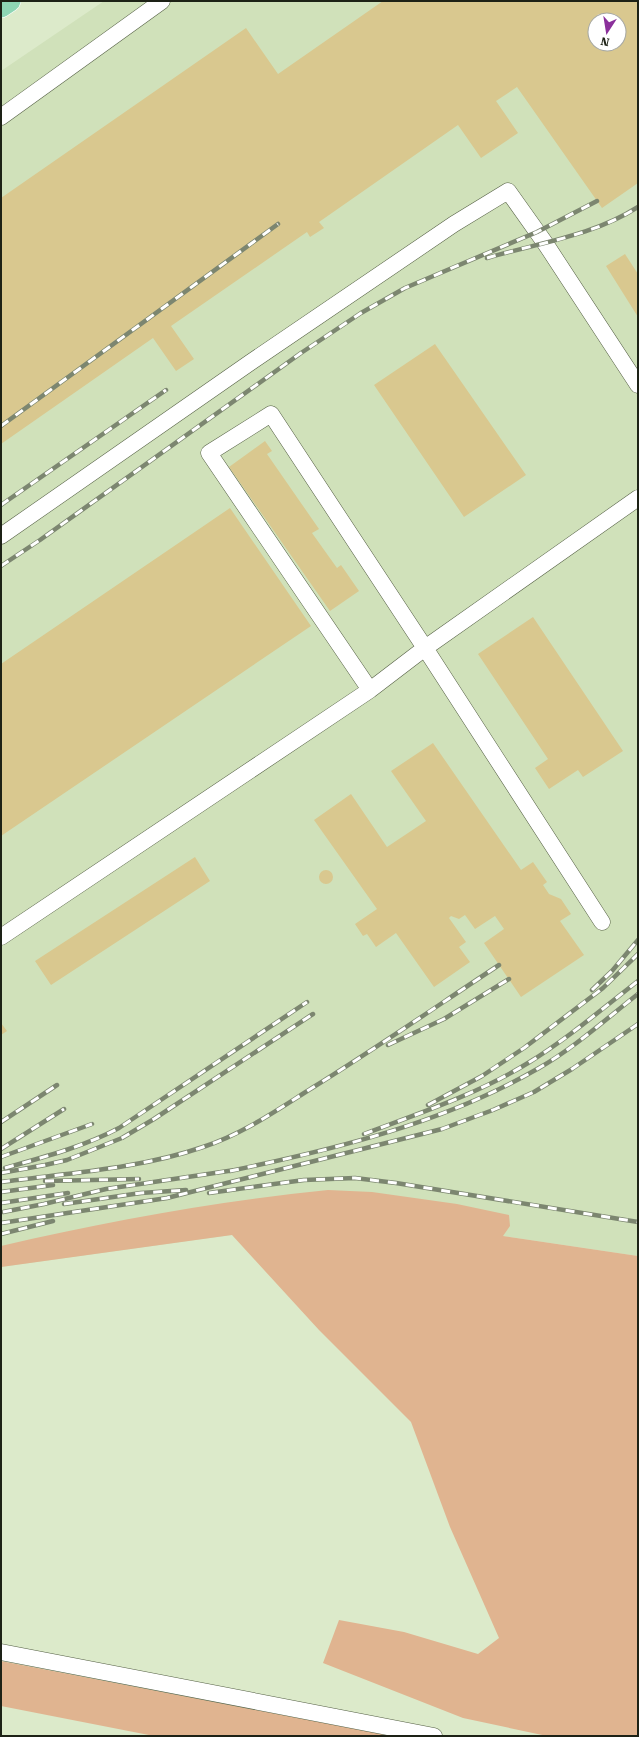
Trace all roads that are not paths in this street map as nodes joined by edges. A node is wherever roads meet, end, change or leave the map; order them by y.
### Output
1 (10, 1) edge
2 (162, 1) edge
3 (1, 7) edge
4 (1, 117) edge
5 (638, 385) edge
6 (638, 498) edge
7 (1, 536) edge
8 (426, 648) junction
9 (370, 690) junction
10 (602, 922) dead end
11 (1, 937) edge
12 (1, 1652) edge
13 (434, 1736) edge

1 - 3 main road
2 - 4 street
5 - 7 street
6 - 8 street
8 - 9 street
8 - 9 street
8 - 10 street
9 - 11 street
12 - 13 street

